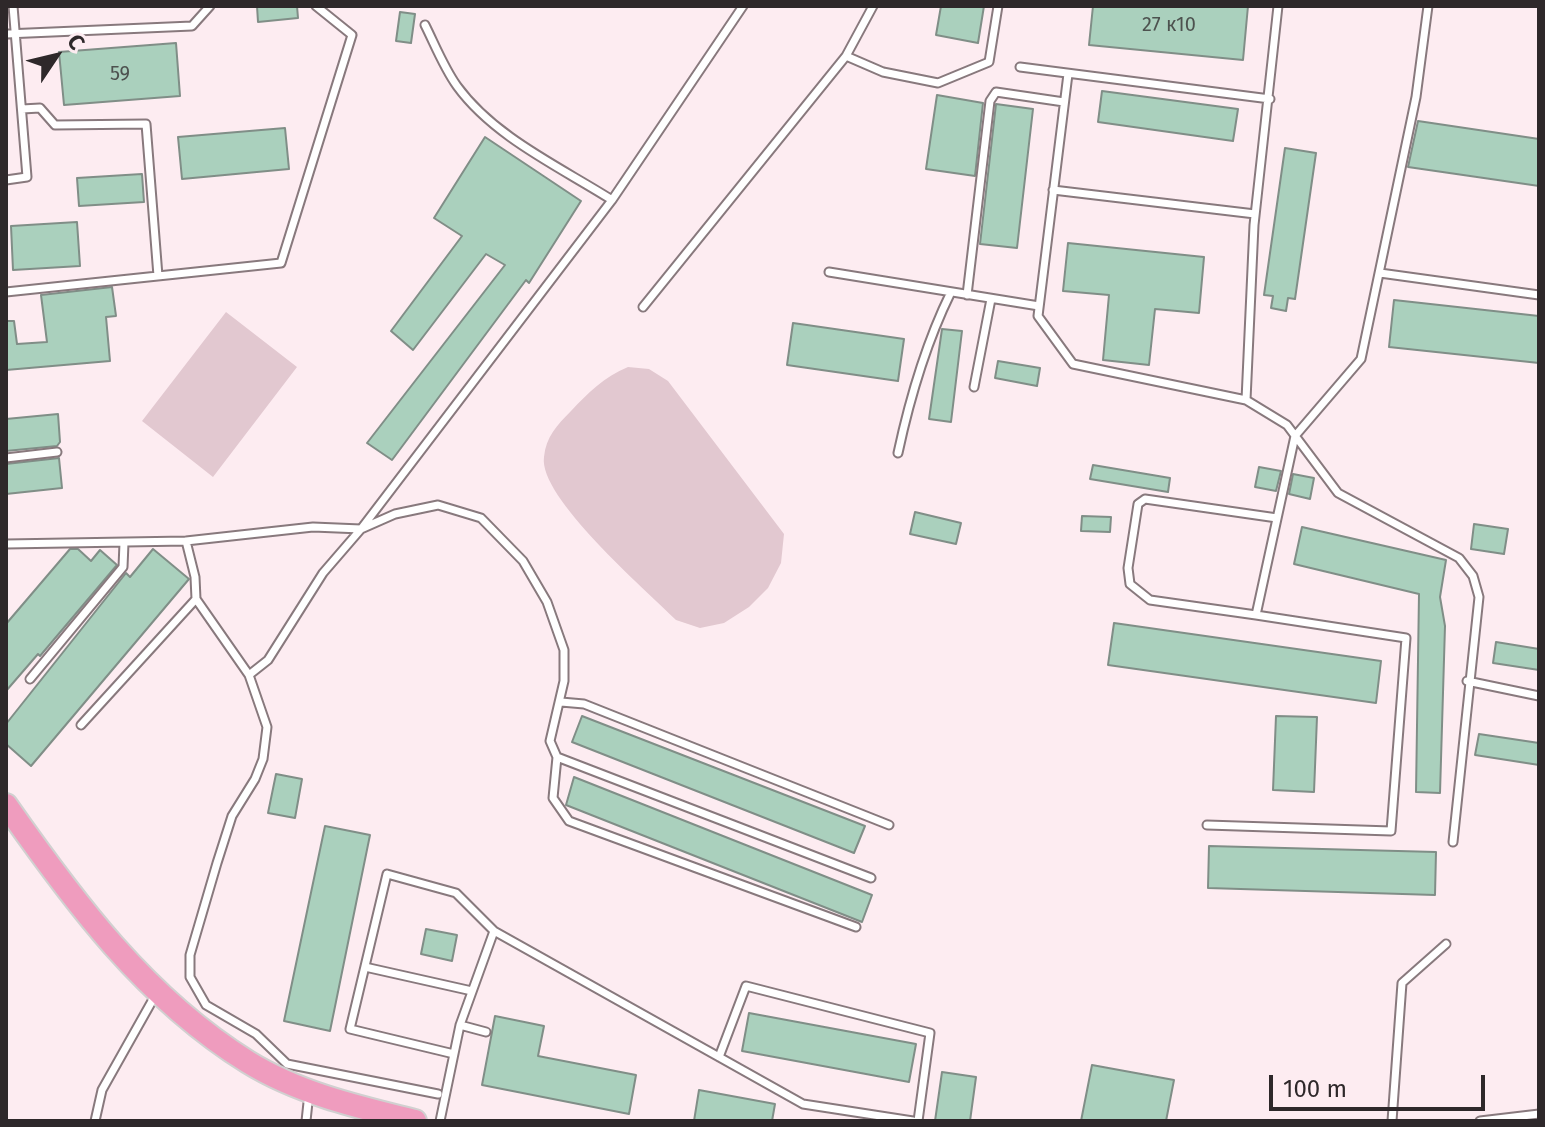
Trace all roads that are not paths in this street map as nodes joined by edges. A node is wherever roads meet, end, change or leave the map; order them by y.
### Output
1 (13, 6) edge
2 (210, 6) edge
3 (316, 6) edge
4 (743, 6) edge
5 (873, 6) edge
6 (998, 6) edge
7 (1278, 6) edge
8 (1428, 6) edge
9 (425, 25) dead end
10 (11, 35) edge
11 (846, 56) junction
12 (1020, 67) dead end
13 (1068, 74) junction
14 (1270, 99) junction
15 (1064, 102) junction
16 (22, 109) junction
17 (6, 180) edge
18 (1053, 190) junction
19 (612, 200) junction
20 (1255, 214) junction
21 (829, 272) dead end
22 (1380, 273) junction
23 (158, 276) junction
24 (6, 292) edge
25 (951, 292) junction
26 (967, 295) junction
27 (1539, 295) edge
28 (991, 299) junction
29 (1039, 306) junction
30 (643, 307) dead end
31 (974, 387) dead end
32 (1246, 400) junction
33 (1295, 436) junction
34 (57, 452) dead end
35 (898, 453) dead end
36 (6, 458) edge
37 (1277, 518) junction
38 (361, 529) junction
39 (186, 541) junction
40 (124, 543) junction
41 (6, 544) edge
42 (196, 599) junction
43 (1256, 615) junction
44 (249, 675) junction
45 (30, 679) dead end
46 (1467, 681) junction
47 (1539, 696) edge
48 (561, 702) junction
49 (81, 725) dead end
50 (557, 757) junction
51 (6, 805) edge
52 (889, 825) dead end
53 (1207, 825) dead end
54 (1453, 842) dead end
55 (871, 878) dead end
56 (856, 927) dead end
57 (494, 931) junction
58 (1446, 944) dead end
59 (365, 967) junction
60 (157, 991) junction
61 (472, 991) junction
62 (460, 1025) junction
63 (486, 1032) dead end
64 (454, 1054) junction
65 (719, 1057) junction
66 (309, 1091) junction
67 (438, 1094) dead end
68 (1539, 1114) edge
69 (95, 1121) edge
70 (306, 1121) edge
71 (415, 1121) edge
72 (440, 1121) edge
73 (916, 1121) edge
74 (1392, 1121) edge
75 (1480, 1121) edge

1 - 10 lane
2 - 10 lane
3 - 23 lane
4 - 19 lane
5 - 11 lane
6 - 11 lane
7 - 14 lane
8 - 22 lane
9 - 19 lane
10 - 16 lane
11 - 30 lane
12 - 13 lane
13 - 14 lane
13 - 15 lane
14 - 20 lane
15 - 18 lane
15 - 26 lane
16 - 17 lane
16 - 23 lane
18 - 20 lane
18 - 29 lane
19 - 38 lane
20 - 32 lane
21 - 25 lane
22 - 27 lane
22 - 33 lane
23 - 24 lane
25 - 26 lane
25 - 35 lane
26 - 28 lane
28 - 29 lane
28 - 31 lane
29 - 32 lane
32 - 33 lane
33 - 37 lane
33 - 46 lane
34 - 36 lane
37 - 43 lane
37 - 43 lane
38 - 39 lane
38 - 44 lane
38 - 48 lane
39 - 40 lane
39 - 42 lane
40 - 41 lane
40 - 45 lane
42 - 44 lane
42 - 49 lane
43 - 53 lane
44 - 67 lane
46 - 47 lane
46 - 54 lane
48 - 50 lane
48 - 52 lane
50 - 55 lane
50 - 56 lane
51 - 60 main road
57 - 59 lane
57 - 61 lane
57 - 65 lane
58 - 74 lane
59 - 61 lane
59 - 64 lane
60 - 66 main road
60 - 69 lane
61 - 62 lane
62 - 63 lane
62 - 64 lane
64 - 72 lane
65 - 73 lane
65 - 73 lane
66 - 70 lane
66 - 71 main road
68 - 75 lane

